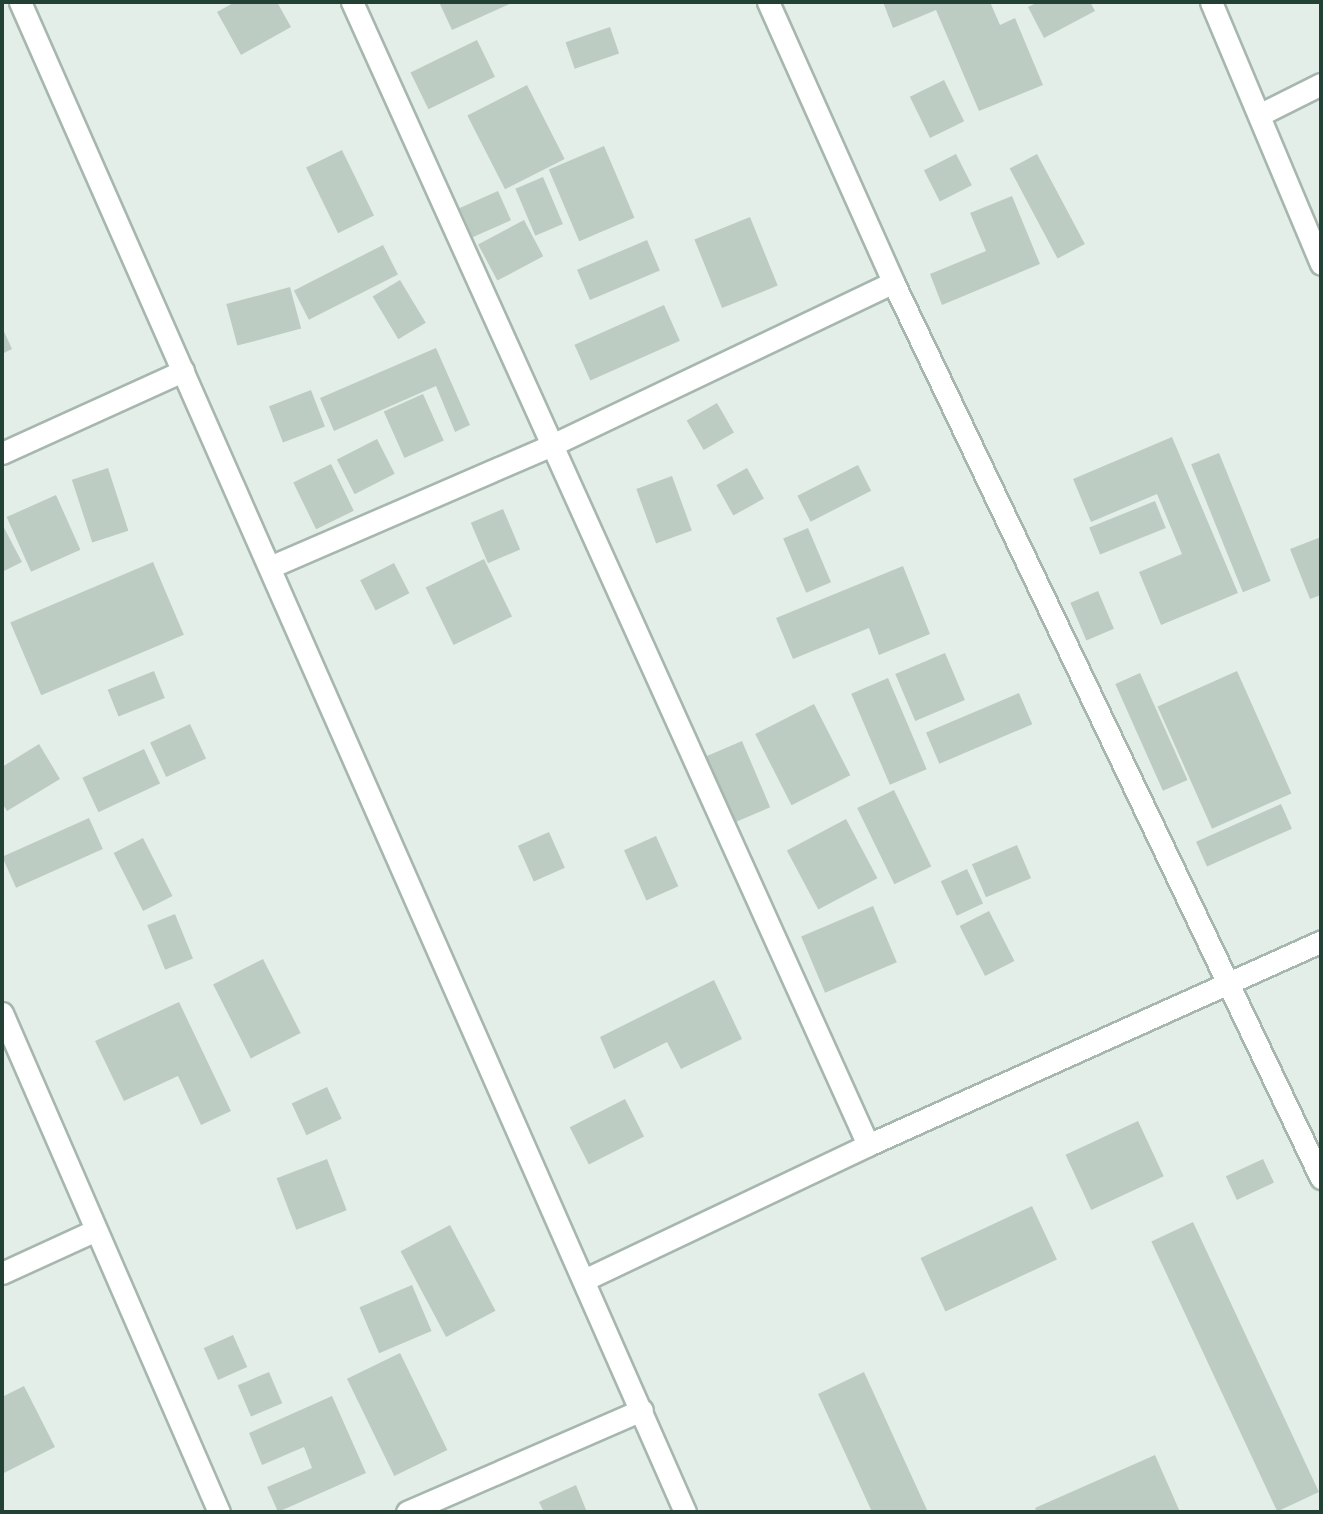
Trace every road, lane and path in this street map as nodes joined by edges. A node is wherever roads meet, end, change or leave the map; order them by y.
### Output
1 (20, 2) edge
2 (352, 2) edge
3 (768, 2) edge
4 (1211, 2) edge
5 (1321, 84) edge
6 (1261, 114) junction
7 (1321, 264) edge
8 (893, 282) junction
9 (183, 371) junction
10 (552, 445) junction
11 (2, 453) edge
12 (270, 567) junction
13 (1321, 942) edge
14 (1229, 985) junction
15 (2, 1013) edge
16 (868, 1145) junction
17 (1321, 1178) edge
18 (96, 1230) junction
19 (2, 1273) edge
20 (584, 1280) junction
21 (642, 1410) junction
22 (219, 1512) edge
23 (407, 1512) edge
24 (685, 1512) edge

1 - 9 street
2 - 10 street
3 - 8 street
4 - 6 street
5 - 6 street
6 - 7 street
8 - 10 street
8 - 14 street
9 - 11 street
9 - 12 street
10 - 12 street
10 - 16 street
12 - 20 street
13 - 14 street
14 - 16 street
14 - 17 street
15 - 18 street
16 - 20 street
18 - 19 street
18 - 22 street
20 - 21 street
21 - 23 street
21 - 24 street

